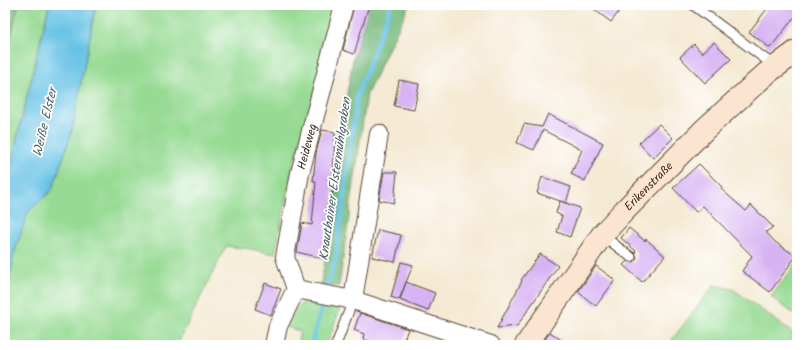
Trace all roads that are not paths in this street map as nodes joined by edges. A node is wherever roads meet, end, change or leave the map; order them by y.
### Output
1 (344, 5) edge
2 (693, 5) edge
3 (797, 52) edge
4 (776, 67) junction
5 (379, 134) dead end
6 (602, 235) junction
7 (630, 257) dead end
8 (296, 289) junction
9 (353, 300) junction
10 (274, 345) edge
11 (336, 345) edge
12 (491, 345) edge
13 (526, 345) edge

1 - 8 street, Heideweg
2 - 4 lane
3 - 4 street, Erikenstraße
4 - 6 street, Erikenstraße
5 - 9 street
6 - 7 lane
6 - 13 street, Erikenstraße
8 - 9 street
8 - 10 street
9 - 11 lane
9 - 12 street

